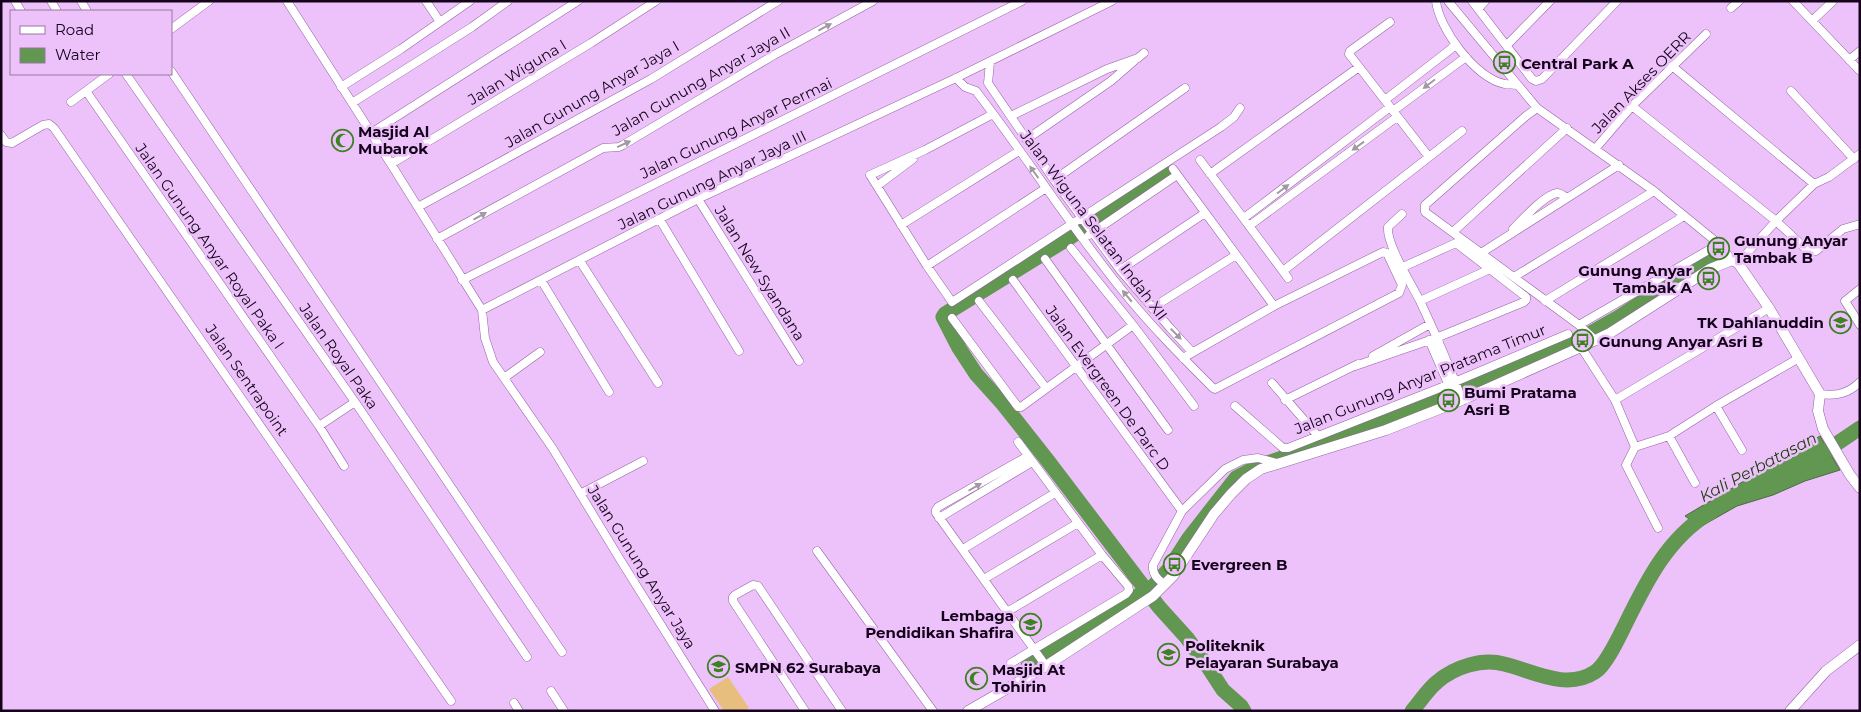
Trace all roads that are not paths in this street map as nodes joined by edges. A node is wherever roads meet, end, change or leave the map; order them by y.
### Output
1 (209, 1) edge
2 (426, 1) edge
3 (470, 1) edge
4 (508, 1) edge
5 (578, 1) edge
6 (656, 1) edge
7 (778, 1) edge
8 (873, 1) edge
9 (1022, 1) edge
10 (1112, 1) edge
11 (1436, 1) edge
12 (1448, 1) edge
13 (1472, 1) edge
14 (1485, 1) edge
15 (1550, 1) edge
16 (1617, 1) edge
17 (1739, 1) edge
18 (1793, 1) edge
19 (1833, 1) edge
20 (288, 2) edge
21 (1731, 8) dead end
22 (1478, 9) junction
23 (1812, 21) junction
24 (440, 22) junction
25 (1390, 22) dead end
26 (172, 27) edge
27 (1706, 34) dead end
28 (1456, 45) junction
29 (1507, 45) junction
30 (1860, 51) edge
31 (1466, 57) junction
32 (1849, 60) junction
33 (990, 62) junction
34 (1672, 66) junction
35 (1359, 67) junction
36 (1860, 71) edge
37 (172, 72) edge
38 (127, 75) edge
39 (97, 78) edge
40 (956, 78) junction
41 (988, 83) junction
42 (1517, 84) junction
43 (341, 87) junction
44 (1185, 88) dead end
45 (86, 91) junction
46 (976, 91) junction
47 (1791, 92) dead end
48 (1385, 100) junction
49 (71, 102) dead end
50 (352, 103) junction
51 (1632, 106) junction
52 (1240, 108) dead end
53 (1537, 108) junction
54 (1394, 112) junction
55 (994, 114) junction
56 (1011, 116) junction
57 (1566, 128) junction
58 (1462, 131) dead end
59 (371, 133) junction
60 (1, 135) edge
61 (1027, 139) junction
62 (1595, 149) junction
63 (925, 150) junction
64 (1019, 151) junction
65 (1857, 156) edge
66 (1429, 157) junction
67 (1200, 160) dead end
68 (391, 164) junction
69 (1620, 165) junction
70 (1210, 174) junction
71 (1054, 180) junction
72 (1814, 184) junction
73 (876, 186) junction
74 (1046, 188) junction
75 (1654, 191) junction
76 (698, 199) junction
77 (418, 207) junction
78 (1205, 213) junction
79 (1402, 214) dead end
80 (1684, 216) junction
81 (1082, 218) junction
82 (1244, 218) junction
83 (660, 220) junction
84 (1776, 221) junction
85 (1860, 224) edge
86 (901, 225) junction
87 (1072, 225) junction
88 (1249, 226) junction
89 (1091, 230) junction
90 (1453, 232) junction
91 (1082, 238) junction
92 (437, 239) junction
93 (1719, 244) junction
94 (1071, 248) dead end
95 (1481, 253) junction
96 (1236, 255) junction
97 (1045, 259) dead end
98 (580, 261) junction
99 (1735, 261) junction
100 (927, 266) junction
101 (1403, 267) junction
102 (1490, 269) junction
103 (1120, 270) junction
104 (1283, 271) junction
105 (1514, 277) junction
106 (1288, 278) dead end
107 (462, 280) junction
108 (541, 280) junction
109 (1013, 280) dead end
110 (1860, 289) edge
111 (979, 301) dead end
112 (1420, 301) junction
113 (1545, 301) junction
114 (1274, 306) junction
115 (1152, 308) junction
116 (1769, 308) junction
117 (482, 310) junction
118 (952, 318) dead end
119 (1430, 324) junction
120 (1860, 324) edge
121 (1133, 325) junction
122 (1581, 326) junction
123 (1568, 334) dead end
124 (1593, 338) junction
125 (1432, 339) junction
126 (1106, 344) junction
127 (1582, 347) junction
128 (739, 351) dead end
129 (540, 352) dead end
130 (1192, 352) junction
131 (1183, 358) junction
132 (1799, 358) junction
133 (799, 361) dead end
134 (1354, 366) junction
135 (1075, 367) junction
136 (504, 378) junction
137 (1860, 382) edge
138 (658, 383) dead end
139 (1272, 383) dead end
140 (1046, 388) junction
141 (609, 392) dead end
142 (1456, 392) junction
143 (1820, 394) junction
144 (1285, 400) junction
145 (1615, 400) junction
146 (355, 402) junction
147 (1194, 406) dead end
148 (1235, 406) dead end
149 (1716, 406) junction
150 (315, 421) junction
151 (1168, 430) dead end
152 (1318, 436) junction
153 (1669, 436) junction
154 (1018, 442) dead end
155 (1635, 447) junction
156 (1742, 450) dead end
157 (1030, 459) junction
158 (643, 461) dead end
159 (1276, 462) junction
160 (344, 466) dead end
161 (1695, 483) dead end
162 (1860, 488) edge
163 (1055, 493) junction
164 (580, 494) junction
165 (1182, 511) junction
166 (1078, 523) junction
167 (1658, 528) dead end
168 (963, 549) junction
169 (817, 551) dead end
170 (1102, 555) junction
171 (984, 579) junction
172 (1160, 581) junction
173 (1007, 612) junction
174 (1860, 645) edge
175 (1034, 650) junction
176 (562, 652) dead end
177 (527, 657) dead end
178 (1011, 663) dead end
179 (1044, 664) junction
180 (551, 692) dead end
181 (451, 701) dead end
182 (514, 703) dead end
183 (519, 711) edge
184 (564, 711) edge
185 (715, 711) edge
186 (805, 711) edge
187 (842, 711) edge
188 (933, 711) edge
189 (968, 711) edge
190 (1790, 711) edge

1 - 26 street
2 - 24 street
3 - 24 street
4 - 50 street
5 - 59 street
6 - 68 street, Jalan Wiguna I
7 - 77 street, Jalan Gunung Anyar Jaya I
92 -> 8 street, Jalan Gunung Anyar Jaya II
9 - 107 street, Jalan Gunung Anyar Permai
10 - 33 street, Jalan Gunung Anyar Jaya III
11 - 28 street
12 - 42 street
13 - 22 street
14 - 22 street
15 - 29 street
16 - 29 street
17 - 21 street
18 - 23 street
19 - 23 street
20 - 43 street, Jalan Gunung Anyar Jaya
22 - 29 street
23 - 32 street
24 - 43 street
25 - 35 street
27 - 34 street, Jalan Akses OERR
28 - 31 street
28 - 48 street
30 - 32 street
31 - 42 street
31 -> 54 street
32 - 36 street
33 - 40 street, Jalan Gunung Anyar Jaya III
33 - 41 street
34 - 51 street, Jalan Akses OERR
34 - 72 street
35 - 48 street
35 - 70 street
37 - 176 street
38 - 146 street, Jalan Royal Paka
39 - 45 street
40 - 46 street, Jalan Wiguna Selatan Indah XII
40 - 76 street, Jalan Gunung Anyar Jaya III
41 - 46 street
41 - 56 street, Jalan Wiguna Selatan Indah XII
42 - 53 street
43 - 50 street, Jalan Gunung Anyar Jaya
44 - 71 street
45 - 49 street
45 - 150 street, Jalan Gunung Anyar Royal Paka I
46 - 55 street, Jalan Wiguna Selatan Indah XII
47 - 65 street
48 - 54 street
50 - 59 street, Jalan Gunung Anyar Jaya
51 - 62 street, Jalan Akses OERR
51 - 84 street
52 - 81 street
53 - 57 street
53 - 90 street
54 - 66 street
82 -> 54 street
54 -> 88 street
55 - 63 street
55 - 64 street, Jalan Wiguna Selatan Indah XII
56 - 61 street, Jalan Wiguna Selatan Indah XII
56 - 61 street
57 - 62 street
57 - 90 street
58 - 66 street
59 - 68 street, Jalan Gunung Anyar Jaya
60 - 181 street, Jalan Sentrapoint
61 - 71 street, Jalan Wiguna Selatan Indah XII
62 - 69 street
63 - 73 street
63 - 73 street
74 -> 64 street, Jalan Wiguna Selatan Indah XII
64 - 86 street
65 - 72 street
66 - 104 street
67 - 70 street
68 - 77 street, Jalan Gunung Anyar Jaya
69 - 75 street
69 - 95 street
70 - 82 street
71 - 81 street, Jalan Wiguna Selatan Indah XII
72 - 84 street
73 - 86 street
74 - 87 street, Jalan Wiguna Selatan Indah XII
74 - 100 street
75 - 80 street
75 - 105 street
76 - 83 street, Jalan Gunung Anyar Jaya III
76 - 133 street, Jalan New Syandana
77 - 92 street, Jalan Gunung Anyar Jaya
78 - 89 street
78 - 96 street
78 - 103 street
79 - 101 street
80 - 93 street
80 - 113 street
81 - 87 street
81 - 89 street, Jalan Wiguna Selatan Indah XII
82 - 88 street
83 - 98 street, Jalan Gunung Anyar Jaya III
83 - 128 street
84 - 85 street
84 - 99 street
86 - 100 street
87 - 91 street, Jalan Wiguna Selatan Indah XII
87 - 100 street
88 - 104 street
89 - 91 street
89 - 103 street, Jalan Wiguna Selatan Indah XII
90 - 95 street
131 -> 91 street, Jalan Wiguna Selatan Indah XII
92 - 107 street, Jalan Gunung Anyar Jaya
93 - 99 street
93 - 122 street
94 - 121 street
95 - 105 street
96 - 114 street
96 - 115 street
97 - 126 street
98 - 108 street, Jalan Gunung Anyar Jaya III
98 - 138 street
99 - 116 street
99 - 124 street
101 - 102 street
101 - 112 street
102 - 112 street
102 - 125 street
103 - 115 street, Jalan Wiguna Selatan Indah XII
104 - 106 street
105 - 113 street
107 - 117 street, Jalan Gunung Anyar Jaya
108 - 117 street, Jalan Gunung Anyar Jaya III
108 - 141 street
109 - 135 street, Jalan Evergreen De Parc D
110 - 120 street
111 - 140 street
112 - 119 street
113 - 122 street
114 - 130 street
114 - 131 street, Jalan Wiguna Selatan Indah XII
115 -> 130 street, Jalan Wiguna Selatan Indah XII
116 - 132 street
116 - 145 street
117 - 136 street, Jalan Gunung Anyar Jaya
118 - 140 street
119 - 125 street
119 - 134 street
121 - 126 street
121 - 147 street
122 - 124 street
123 - 142 street, Jalan Gunung Anyar Pratama Timur
124 - 127 street
125 - 134 street
125 - 142 street
126 - 135 street
126 - 151 street
127 - 142 street
127 - 145 street
129 - 136 street
130 - 131 street
132 - 143 street
132 - 149 street
134 - 144 street
135 - 140 street
135 - 165 street, Jalan Evergreen De Parc D
136 - 164 street, Jalan Gunung Anyar Jaya
137 - 143 street
139 - 144 street
142 - 152 street, Jalan Gunung Anyar Pratama Timur
142 - 159 street
143 - 162 street
144 - 152 street
145 - 155 street
146 - 150 street
146 - 177 street, Jalan Royal Paka
148 - 152 street, Jalan Gunung Anyar Pratama Timur
149 - 153 street
149 - 156 street
150 - 160 street, Jalan Gunung Anyar Royal Paka I
153 - 155 street
153 - 161 street
154 - 157 street
155 - 167 street
157 - 163 street
157 - 168 street
158 - 164 street
159 - 165 street
159 - 172 street
163 - 166 street
163 - 168 street
164 - 185 street, Jalan Gunung Anyar Jaya
165 - 172 street
166 - 170 street
166 - 171 street
168 - 171 street
169 - 188 street
170 - 173 street
170 - 175 street
171 - 173 street
172 - 179 street
173 - 175 street
174 - 190 street
175 - 178 street
175 - 179 street
179 - 189 street
180 - 184 street
182 - 183 street
186 - 187 street

